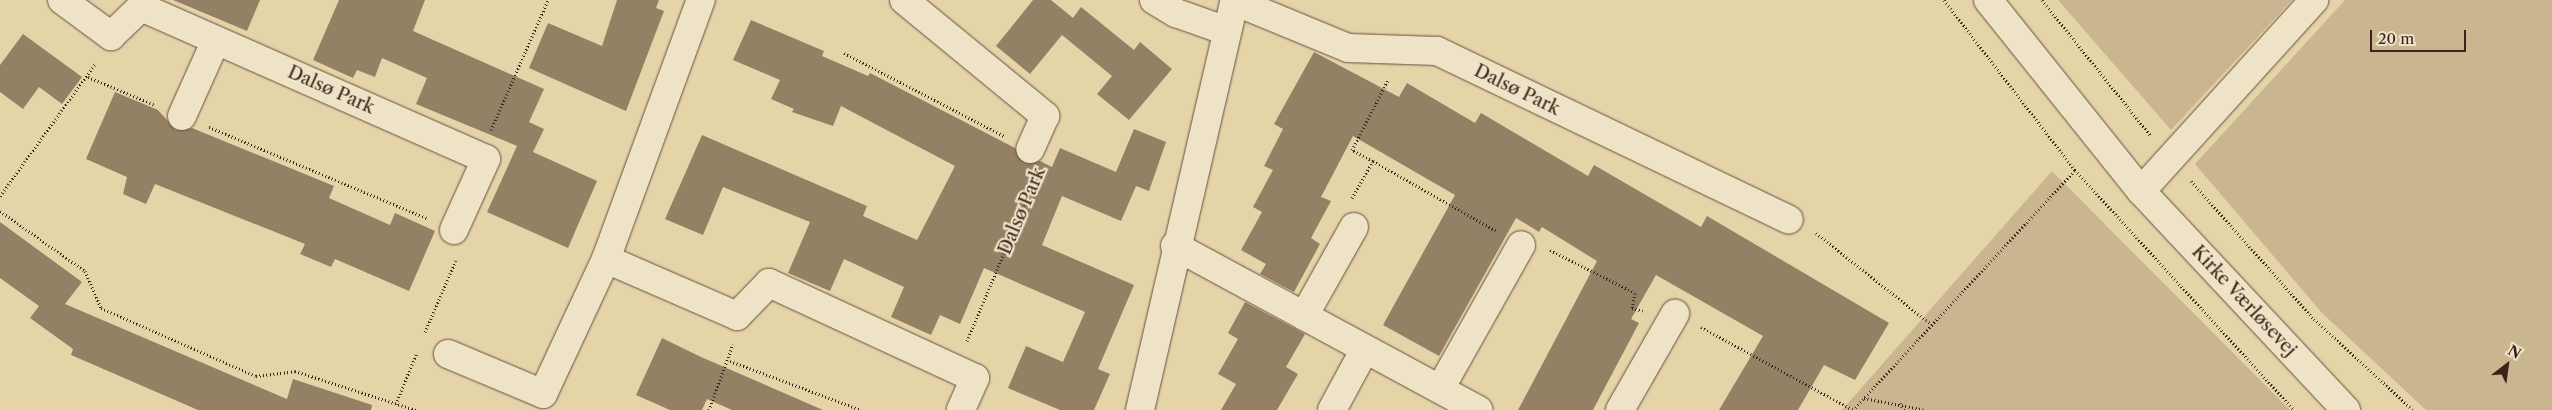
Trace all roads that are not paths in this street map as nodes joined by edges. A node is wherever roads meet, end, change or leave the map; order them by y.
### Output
1 (62, 0) edge
2 (701, 0) edge
3 (904, 0) edge
4 (1154, 0) edge
5 (1235, 0) edge
6 (1988, 0) edge
7 (2314, 0) edge
8 (1227, 31) junction
9 (216, 40) junction
10 (182, 116) road end
11 (1030, 149) road end
12 (2141, 191) junction
13 (1789, 220) road end
14 (1354, 226) road end
15 (454, 230) road end
16 (1521, 245) road end
17 (1175, 246) junction
18 (606, 259) junction
19 (1675, 314) road end
20 (1304, 316) junction
21 (1365, 348) junction
22 (448, 354) dead end
23 (1440, 389) junction
24 (962, 410) edge
25 (1140, 410) edge
26 (1332, 410) edge
27 (1478, 410) edge
28 (1620, 410) edge
29 (2346, 410) edge

1 - 9 street, Dalsø Park
2 - 18 street
3 - 11 street, Dalsø Park
4 - 8 street
5 - 8 street, Dalsø Park
5 - 13 street, Dalsø Park
6 - 12 street, Kirke Værløsevej
7 - 12 street
8 - 17 street, Dalsø Park
9 - 10 street
9 - 15 street, Dalsø Park
12 - 29 street, Kirke Værløsevej
14 - 20 street
16 - 23 street
17 - 20 street
17 - 25 street, Dalsø Park
18 - 22 street
18 - 24 street
19 - 28 street
20 - 21 street
21 - 23 street
21 - 26 street
23 - 27 street

